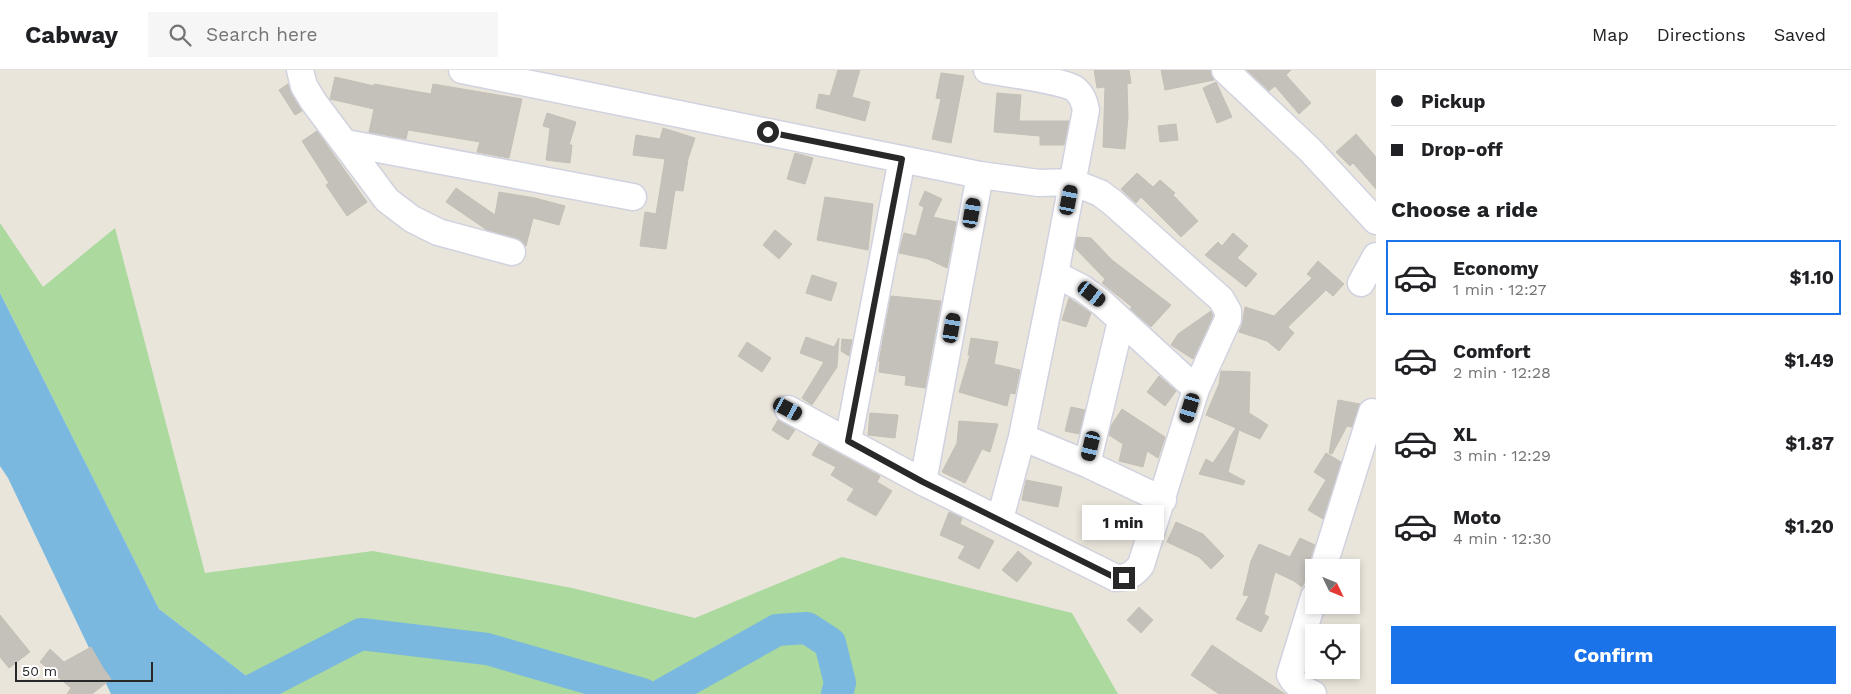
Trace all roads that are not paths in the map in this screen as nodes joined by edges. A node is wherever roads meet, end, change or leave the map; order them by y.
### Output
1 (300, 70) edge
2 (462, 70) edge
3 (987, 70) edge
4 (1224, 70) edge
5 (1069, 78) edge
6 (346, 143) junction
7 (902, 159) junction
8 (980, 175) junction
9 (1072, 182) junction
10 (633, 197) dead end
11 (1376, 220) edge
12 (512, 252) dead end
13 (1376, 256) edge
14 (1055, 274) junction
15 (1361, 283) dead end
16 (1121, 320) junction
17 (1196, 389) junction
18 (788, 409) dead end
19 (1372, 412) dead end
20 (1022, 437) junction
21 (848, 441) junction
22 (1087, 464) junction
23 (923, 482) junction
24 (1163, 500) junction
25 (1000, 519) junction
26 (1326, 559) edge
27 (1309, 614) edge
28 (1313, 694) edge

1 - 6 street
2 - 7 street
3 - 5 street
4 - 11 street
5 - 9 street
6 - 10 street
6 - 12 street
7 - 8 street
7 - 21 street
8 - 9 street
8 - 23 street
9 - 14 street
9 - 17 street
13 - 15 street
14 - 16 street
14 - 20 street
16 - 17 street
16 - 22 street
17 - 24 street
18 - 21 street
19 - 26 street
20 - 22 street
20 - 25 street
21 - 23 street
22 - 24 street
23 - 25 street
24 - 25 street
27 - 28 street

